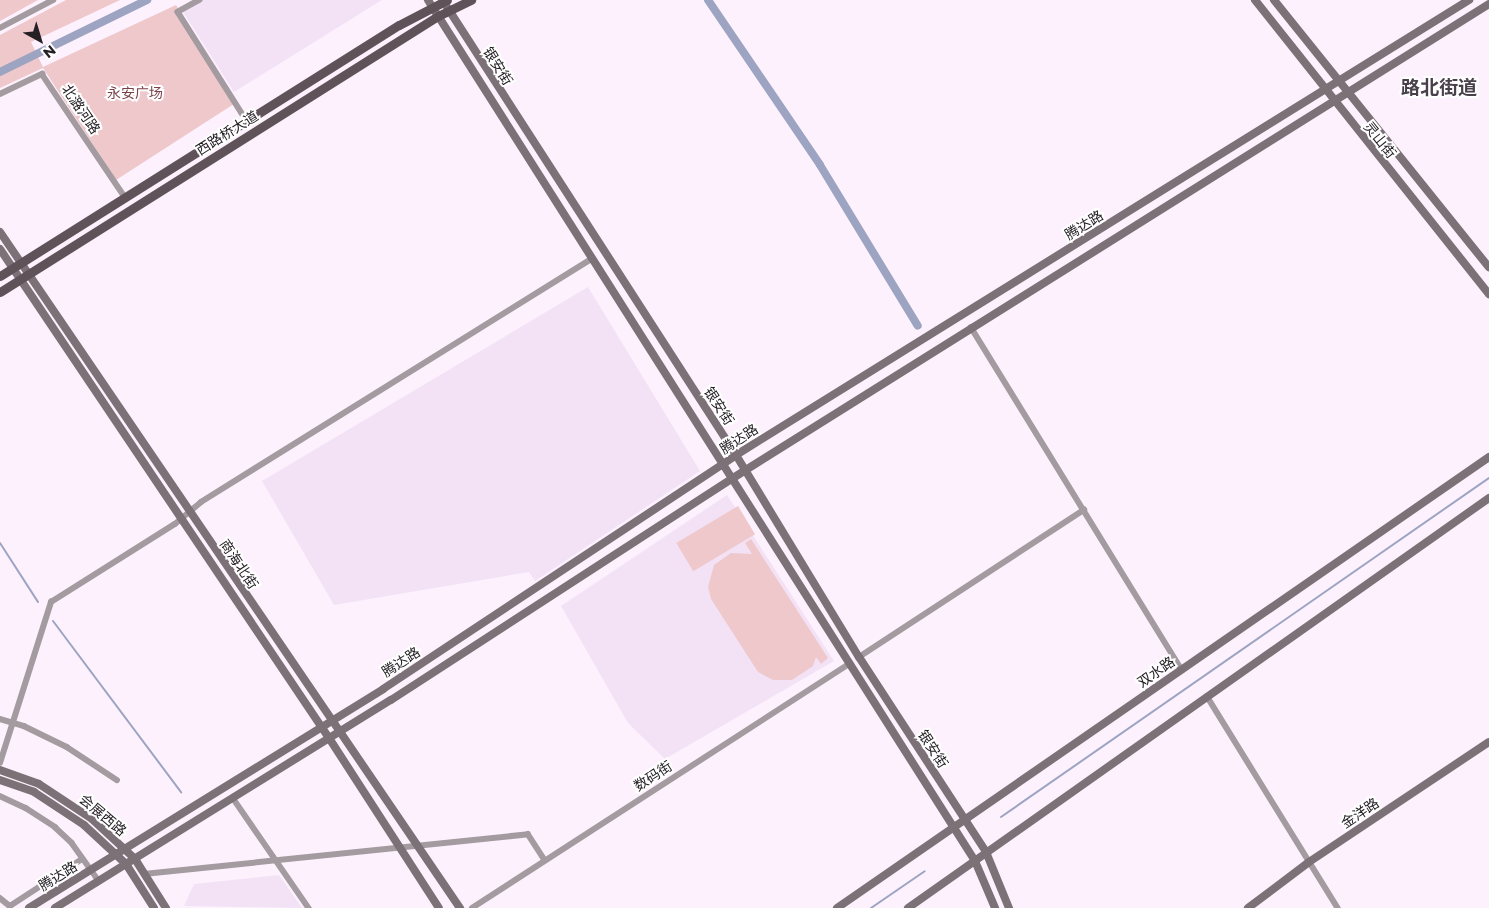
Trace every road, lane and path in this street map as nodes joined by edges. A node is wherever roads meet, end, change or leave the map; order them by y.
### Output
1 (53, 0) edge
2 (200, 0) edge
3 (471, 0) edge
4 (1255, 0) edge
5 (1274, 0) edge
6 (1468, 0) edge
7 (444, 1) edge
8 (430, 4) edge
9 (1489, 4) edge
10 (449, 11) junction
11 (438, 16) junction
12 (0, 28) edge
13 (1338, 82) junction
14 (1325, 90) junction
15 (0, 94) edge
16 (1347, 94) junction
17 (1333, 102) junction
18 (247, 121) junction
19 (125, 197) junction
20 (0, 232) edge
21 (0, 249) edge
22 (592, 259) junction
23 (17, 266) junction
24 (1489, 267) edge
25 (28, 274) junction
26 (0, 276) edge
27 (20, 280) junction
28 (0, 292) edge
29 (1489, 294) edge
30 (971, 327) junction
31 (736, 455) junction
32 (1489, 458) edge
33 (724, 464) junction
34 (745, 471) junction
35 (733, 478) junction
36 (1489, 498) edge
37 (1084, 510) junction
38 (185, 516) junction
39 (858, 657) junction
40 (848, 665) junction
41 (1182, 670) junction
42 (1208, 696) junction
43 (0, 719) edge
44 (333, 720) junction
45 (13, 723) junction
46 (322, 727) junction
47 (340, 732) junction
48 (329, 738) junction
49 (1489, 742) edge
50 (0, 763) edge
51 (0, 770) edge
52 (0, 780) edge
53 (117, 780) dead end
54 (0, 796) edge
55 (233, 798) junction
56 (964, 820) junction
57 (954, 828) junction
58 (418, 847) junction
59 (402, 848) junction
60 (125, 849) junction
61 (986, 852) junction
62 (117, 854) junction
63 (82, 859) junction
64 (134, 859) junction
65 (546, 860) junction
66 (975, 861) junction
67 (277, 862) junction
68 (1309, 862) junction
69 (126, 864) junction
70 (91, 870) junction
71 (144, 874) junction
72 (99, 881) junction
73 (0, 898) edge
74 (29, 908) edge
75 (55, 908) edge
76 (154, 908) edge
77 (166, 908) edge
78 (309, 908) edge
79 (439, 908) edge
80 (460, 908) edge
81 (472, 908) edge
82 (837, 908) edge
83 (908, 908) edge
84 (995, 908) edge
85 (1009, 908) edge
86 (1248, 908) edge
87 (1338, 908) edge

1 - 12 street
2 - 18 street
3 - 10 main road, 西路桥大道
4 - 14 main road, 灵山街
5 - 13 main road, 灵山街
6 - 13 main road, 腾达路
7 - 8 main road, 西路桥大道
7 - 10 main road, 银安街
8 - 11 main road, 银安街
8 - 18 main road, 西路桥大道
9 - 16 main road, 腾达路
10 - 11 main road, 西路桥大道
10 - 31 main road, 银安街
11 - 22 main road, 银安街
11 - 25 main road, 西路桥大道
13 - 14 main road, 腾达路
13 - 16 main road, 灵山街
14 - 17 main road, 灵山街
14 - 31 main road, 腾达路
15 - 19 street, 北潞河路
16 - 17 main road, 腾达路
16 - 24 main road, 灵山街
17 - 29 main road, 灵山街
17 - 30 main road, 腾达路
18 - 19 main road, 西路桥大道
19 - 23 main road, 西路桥大道
20 - 23 main road, 商海北街
21 - 23 main road
22 - 33 main road, 银安街
22 - 38 street
23 - 25 main road, 商海北街
23 - 26 main road, 西路桥大道
23 - 27 main road, 商海北街
25 - 27 main road, 西路桥大道
25 - 38 main road, 商海北街
27 - 28 main road, 西路桥大道
27 - 38 main road, 商海北街
30 - 34 main road, 腾达路
30 - 37 street
31 - 33 main road, 腾达路
31 - 34 main road, 银安街
32 - 41 main road, 双水路
33 - 35 main road, 银安街
33 - 44 main road, 腾达路
34 - 35 main road, 腾达路
34 - 39 main road, 银安街
35 - 40 main road, 银安街
35 - 47 main road, 腾达路
36 - 42 main road
37 - 39 street
37 - 41 street
38 - 44 main road, 商海北街
38 - 45 street
38 - 46 main road, 商海北街
39 - 56 main road, 银安街
40 - 57 main road, 银安街
40 - 65 street, 数码街
41 - 56 main road, 双水路
42 - 61 main road
42 - 68 street
43 - 45 street
44 - 46 main road, 腾达路
44 - 47 main road, 商海北街
45 - 50 street
45 - 53 street
46 - 48 main road, 商海北街
46 - 60 main road, 腾达路
47 - 48 main road, 腾达路
47 - 58 main road, 商海北街
48 - 55 main road, 腾达路
48 - 59 main road, 商海北街
49 - 68 main road, 金洋路
51 - 60 main road, 会展西路
52 - 62 main road, 会展西路
54 - 63 street
55 - 64 main road, 腾达路
55 - 67 street
56 - 57 main road, 双水路
56 - 61 main road, 银安街
57 - 66 main road, 银安街
57 - 82 main road, 双水路
58 - 59 street
58 - 65 street
58 - 80 main road, 商海北街
59 - 67 street
59 - 79 main road, 商海北街
60 - 62 main road, 腾达路
60 - 64 main road, 会展西路
61 - 66 main road
61 - 85 main road, 银安街
62 - 69 main road, 会展西路
62 - 70 main road, 腾达路
63 - 70 street
63 - 73 street
64 - 69 main road, 腾达路
64 - 71 main road, 会展西路
65 - 81 street, 数码街
66 - 83 main road
66 - 84 main road, 银安街
67 - 71 street
67 - 78 street
68 - 86 main road, 金洋路
68 - 87 street
69 - 72 main road, 腾达路
69 - 76 main road, 会展西路
70 - 72 street
70 - 74 main road, 腾达路
71 - 77 main road, 会展西路
72 - 75 main road, 腾达路

